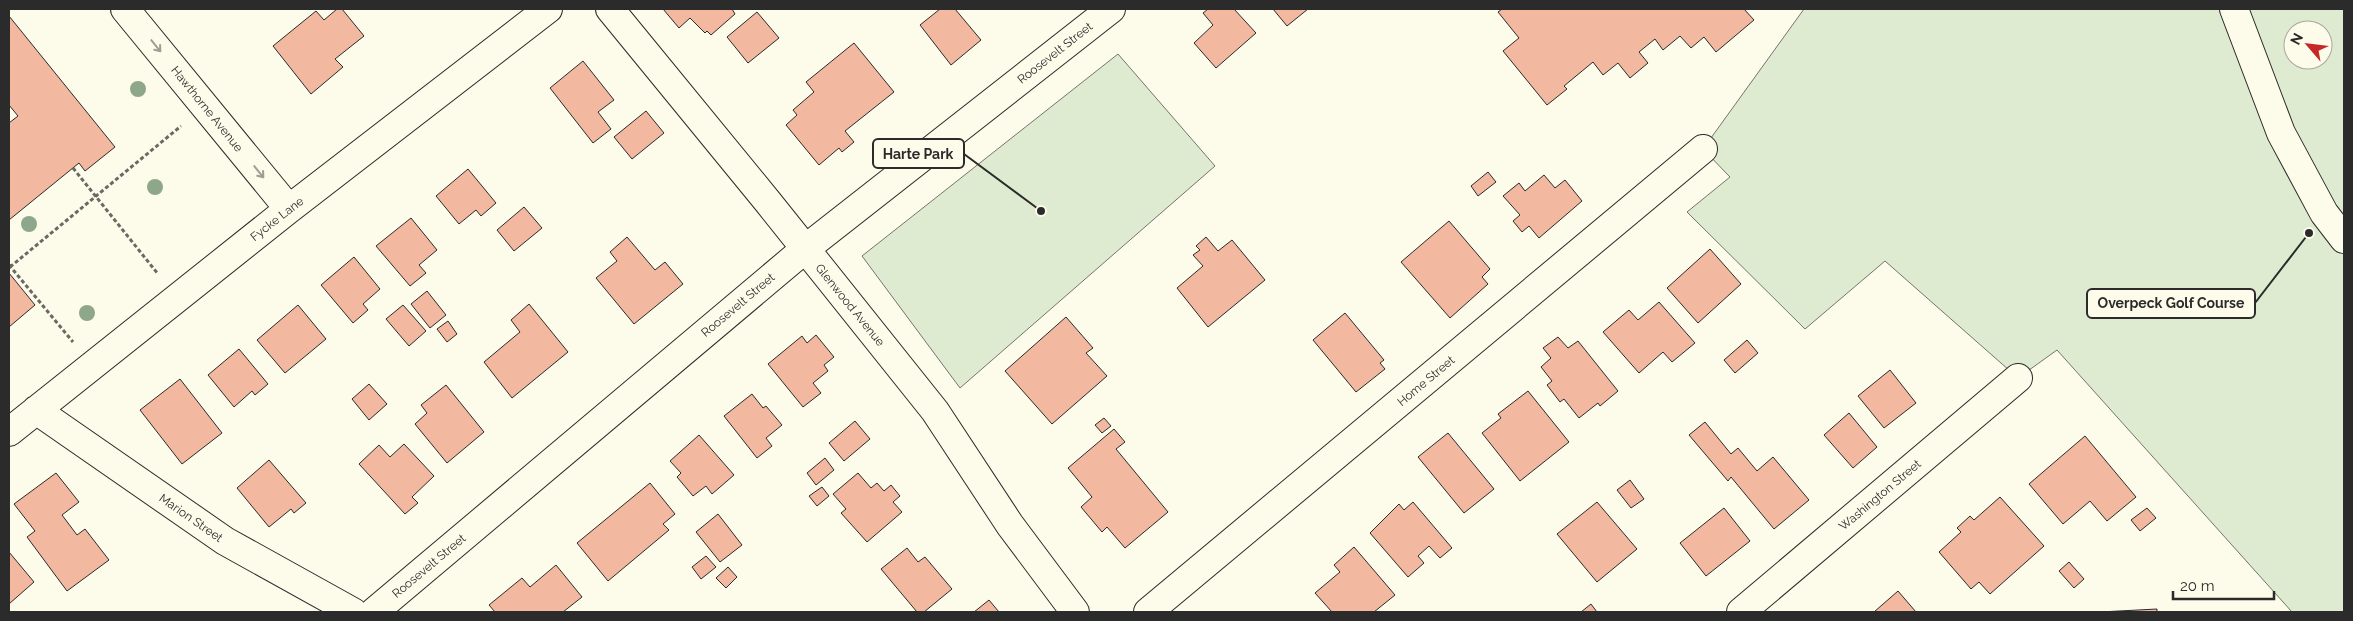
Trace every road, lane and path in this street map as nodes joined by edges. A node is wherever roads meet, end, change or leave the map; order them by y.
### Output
1 (124, 9) edge
2 (548, 9) edge
3 (610, 9) edge
4 (1110, 9) edge
5 (2234, 9) edge
6 (182, 126) dead end
7 (1703, 149) dead end
8 (73, 168) dead end
9 (96, 196) junction
10 (289, 209) junction
11 (2344, 239) edge
12 (805, 249) junction
13 (10, 266) edge
14 (160, 276) dead end
15 (75, 345) dead end
16 (2018, 378) dead end
17 (36, 410) junction
18 (9, 432) edge
19 (353, 612) edge
20 (374, 612) edge
21 (1075, 612) edge
22 (1148, 612) edge
23 (1741, 612) edge

1 -> 10 street, Hawthorne Avenue
2 - 10 street, Fycke Lane
3 - 12 street, Glenwood Avenue
4 - 12 street, Roosevelt Street
5 - 11 street
6 - 9 path
7 - 22 street, Home Street
8 - 9 path
9 - 13 path
9 - 14 path
10 - 17 street, Fycke Lane
12 - 20 street, Roosevelt Street
12 - 21 street, Glenwood Avenue
13 - 15 path
16 - 23 street, Washington Street
17 - 18 street, Fycke Lane
17 - 19 street, Marion Street

